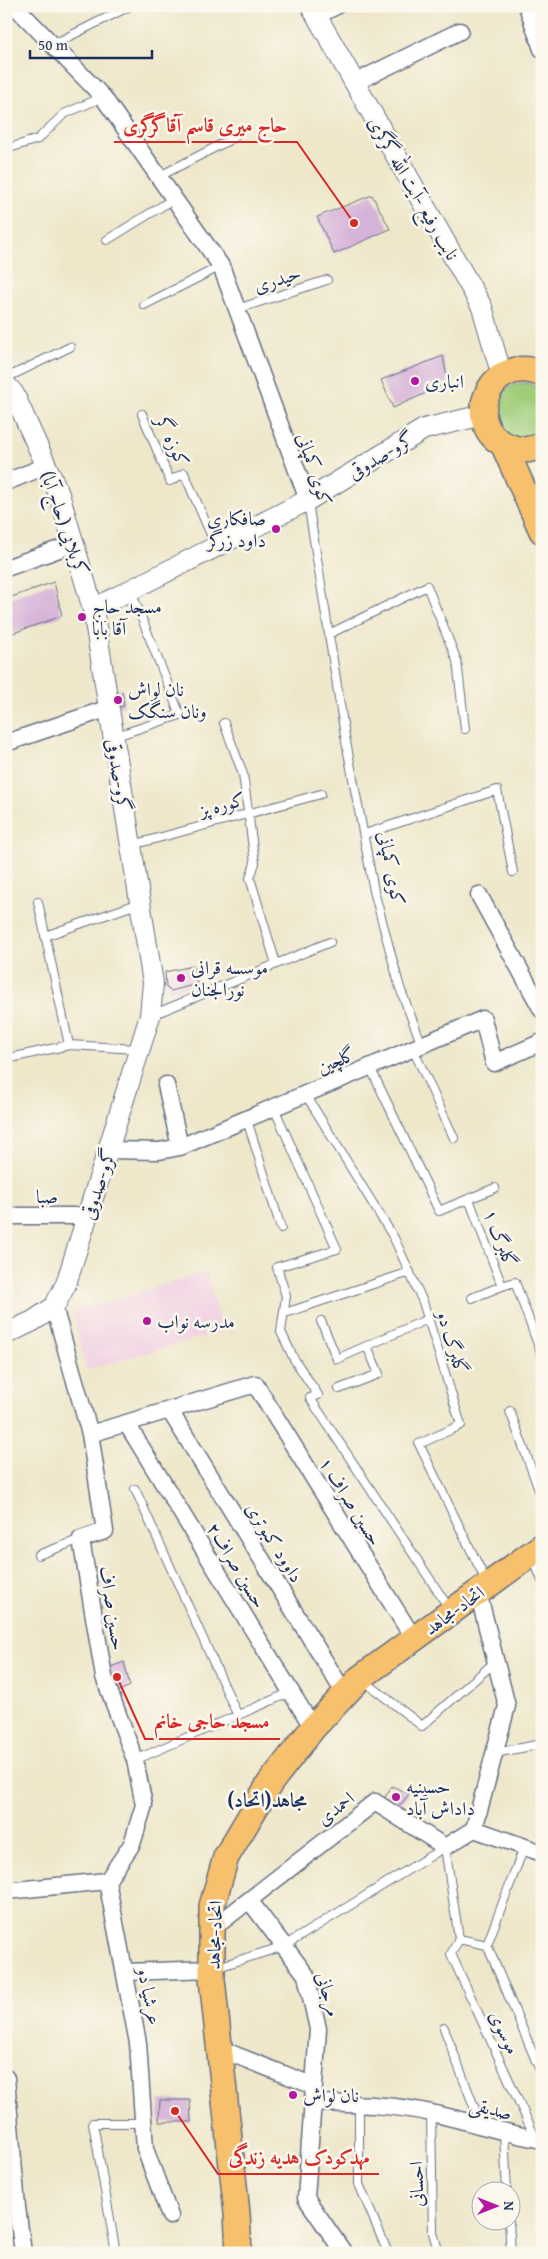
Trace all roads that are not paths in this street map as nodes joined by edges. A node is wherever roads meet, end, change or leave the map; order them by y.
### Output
1 (13, 6) edge
2 (130, 6) edge
3 (336, 6) edge
4 (527, 6) edge
5 (6, 10) edge
6 (314, 11) edge
7 (460, 31) dead end
8 (52, 45) junction
9 (542, 49) edge
10 (354, 83) junction
11 (103, 97) junction
12 (235, 138) dead end
13 (6, 149) edge
14 (160, 176) junction
15 (175, 198) junction
16 (107, 240) dead end
17 (221, 266) junction
18 (327, 280) dead end
19 (144, 305) dead end
20 (237, 309) junction
21 (70, 347) dead end
22 (542, 374) edge
23 (502, 376) junction
24 (6, 378) edge
25 (6, 385) edge
26 (142, 414) dead end
27 (484, 415) junction
28 (503, 444) junction
29 (542, 445) edge
30 (46, 466) junction
31 (6, 482) edge
32 (308, 500) junction
33 (542, 531) edge
34 (73, 544) junction
35 (216, 546) junction
36 (6, 568) edge
37 (130, 590) junction
38 (92, 609) junction
39 (329, 634) junction
40 (108, 708) junction
41 (224, 723) dead end
42 (465, 729) dead end
43 (113, 737) junction
44 (6, 743) edge
45 (321, 794) dead end
46 (249, 814) junction
47 (365, 834) junction
48 (131, 846) junction
49 (513, 872) dead end
50 (479, 895) dead end
51 (38, 902) dead end
52 (140, 903) junction
53 (45, 936) junction
54 (330, 942) dead end
55 (276, 964) junction
56 (542, 1010) edge
57 (150, 1016) junction
58 (542, 1042) edge
59 (69, 1045) junction
60 (417, 1047) junction
61 (140, 1049) junction
62 (6, 1058) edge
63 (370, 1067) junction
64 (166, 1085) dead end
65 (306, 1094) junction
66 (274, 1108) junction
67 (248, 1120) junction
68 (454, 1138) dead end
69 (180, 1147) junction
70 (108, 1150) junction
71 (495, 1188) dead end
72 (469, 1198) junction
73 (6, 1216) edge
74 (87, 1216) junction
75 (281, 1228) dead end
76 (410, 1272) junction
77 (502, 1286) junction
78 (472, 1298) dead end
79 (54, 1307) junction
80 (285, 1313) junction
81 (428, 1319) junction
82 (321, 1321) dead end
83 (6, 1334) edge
84 (367, 1346) junction
85 (542, 1356) edge
86 (338, 1389) dead end
87 (170, 1412) junction
88 (510, 1412) dead end
89 (127, 1424) junction
90 (90, 1434) junction
91 (135, 1489) dead end
92 (542, 1498) edge
93 (81, 1539) junction
94 (538, 1553) edge
95 (38, 1555) dead end
96 (542, 1580) edge
97 (483, 1589) junction
98 (452, 1612) junction
99 (414, 1639) junction
100 (496, 1661) junction
101 (353, 1686) junction
102 (291, 1692) junction
103 (238, 1716) junction
104 (313, 1728) junction
105 (542, 1744) edge
106 (495, 1753) junction
107 (135, 1760) junction
108 (474, 1829) junction
109 (445, 1847) junction
110 (524, 1847) junction
111 (542, 1853) edge
112 (108, 1881) junction
113 (6, 1891) edge
114 (249, 1900) junction
115 (212, 1929) junction
116 (459, 1939) junction
117 (487, 1945) junction
118 (284, 1946) junction
119 (212, 1969) junction
120 (125, 1972) junction
121 (444, 2028) dead end
122 (220, 2050) junction
123 (542, 2075) edge
124 (6, 2078) edge
125 (314, 2094) junction
126 (359, 2104) junction
127 (431, 2113) junction
128 (143, 2123) junction
129 (482, 2127) junction
130 (504, 2133) junction
131 (539, 2139) edge
132 (506, 2182) edge
133 (170, 2216) dead end
134 (510, 2232) edge
135 (23, 2253) edge
136 (116, 2253) edge
137 (239, 2253) edge
138 (344, 2253) edge
139 (388, 2253) edge
140 (439, 2253) edge
141 (511, 2253) edge

1 - 5 lane
1 - 8 street, کوی کمپانی
2 - 8 lane
3 - 6 street
4 - 9 street
6 - 10 street, نایب رفیع -آیت الله گرگری
7 - 10 street
8 - 11 street, کوی کمپانی
10 - 23 street, نایب رفیع -آیت الله گرگری
11 - 13 lane
11 - 14 street, کوی کمپانی
12 - 14 lane
14 - 15 street, کوی کمپانی
15 - 16 lane
15 - 17 street, کوی کمپانی
17 - 19 lane
17 - 20 street, کوی کمپانی
18 - 20 lane, حیدری
20 - 32 street, کوی کمپانی
21 - 24 lane
22 - 23 main road
23 - 27 main road
25 - 30 street, کربلایی (حاج آبا)
26 - 35 lane, کوزه گر
27 - 28 main road
27 - 32 street, گرو-صدوقی
28 - 29 main road
28 - 33 main road
30 - 31 street
30 - 34 street, کربلایی (حاج آبا)
32 - 35 street, گرو-صدوقی
32 - 39 lane, کوی کمپانی
34 - 36 street
34 - 38 street, کربلایی (حاج آبا)
35 - 37 street, گرو-صدوقی
37 - 38 street, گرو-صدوقی
37 - 43 lane
38 - 40 street, گرو-صدوقی
39 - 42 lane
39 - 47 lane, کوی کمپانی
40 - 43 street, گرو-صدوقی
40 - 44 street
41 - 46 lane
43 - 48 street, گرو-صدوقی
45 - 46 lane, کوره پز
46 - 48 lane, کوره پز
46 - 55 lane
47 - 49 lane
47 - 60 lane, کوی کمپانی
48 - 52 street, گرو-صدوقی
50 - 56 street
51 - 53 lane
52 - 53 lane
52 - 57 street, گرو-صدوقی
53 - 59 lane
54 - 55 lane
55 - 57 lane
57 - 61 street, گرو-صدوقی
58 - 60 street, گلچین
59 - 61 lane
59 - 62 lane
60 - 63 street, گلچین
60 - 68 lane, کوی کمپانی
61 - 70 street, گرو-صدوقی
63 - 65 street, گلچین
63 - 72 lane
64 - 69 street
65 - 66 street, گلچین
65 - 76 lane, گلبرگ دو
66 - 67 street, گلچین
66 - 80 lane
67 - 69 street, گلچین
67 - 75 lane
69 - 70 street, گلچین
70 - 74 street, گرو-صدوقی
71 - 72 lane
72 - 77 lane, گلبرگ ۱
73 - 74 street, صبا
74 - 79 street, گرو-صدوقی
76 - 80 lane
76 - 81 lane, گلبرگ دو
77 - 78 lane, گلبرگ ۱
77 - 85 lane
79 - 83 street, گرو-صدوقی
79 - 90 street
80 - 98 lane
81 - 84 lane
81 - 97 lane, گلبرگ دو
82 - 84 lane
84 - 86 lane
87 - 89 street
87 - 99 street, حسین صراف ۱
87 - 101 street, داوود کبوتری
88 - 92 lane
89 - 90 street
89 - 102 street, حسین صراف۲
90 - 93 street
91 - 103 lane
93 - 95 lane
93 - 107 street, حسین صراف
94 - 96 lane
94 - 97 main road, اتحاد-مجاهد
97 - 98 main road, اتحاد-مجاهد
97 - 100 street
98 - 99 main road, اتحاد-مجاهد
99 - 101 main road, اتحاد-مجاهد
100 - 101 lane
100 - 106 street
101 - 104 main road, اتحاد-مجاهد
102 - 103 lane
102 - 104 street, حسین صراف۲
103 - 107 lane
104 - 115 main road, اتحاد-مجاهد
105 - 106 lane
106 - 108 street
107 - 112 street, حسین صراف
108 - 109 street
108 - 110 street
109 - 114 street, احمدی
109 - 116 lane
109 - 118 lane
110 - 111 street
110 - 117 lane
112 - 113 street
112 - 120 street, عرشیا دو
114 - 115 street, احمدی
114 - 118 street, مرجانی
115 - 119 main road, اتحاد-مجاهد
116 - 117 lane
116 - 131 lane, موسوی
117 - 123 lane
118 - 119 lane
118 - 125 street, مرجانی
119 - 120 street
119 - 122 main road, اتحاد-مجاهد
120 - 128 street, عرشیا دو
121 - 129 lane
122 - 125 street
122 - 137 main road, اتحاد-مجاهد
124 - 135 street
125 - 126 street, صدیقی
125 - 138 street, مرجانی
126 - 127 street, صدیقی
126 - 139 lane
127 - 129 street, صدیقی
127 - 140 lane, احسانی
128 - 133 street, عرشیا دو
128 - 136 lane
129 - 130 street, صدیقی
130 - 131 street, صدیقی
130 - 132 lane
134 - 141 lane

